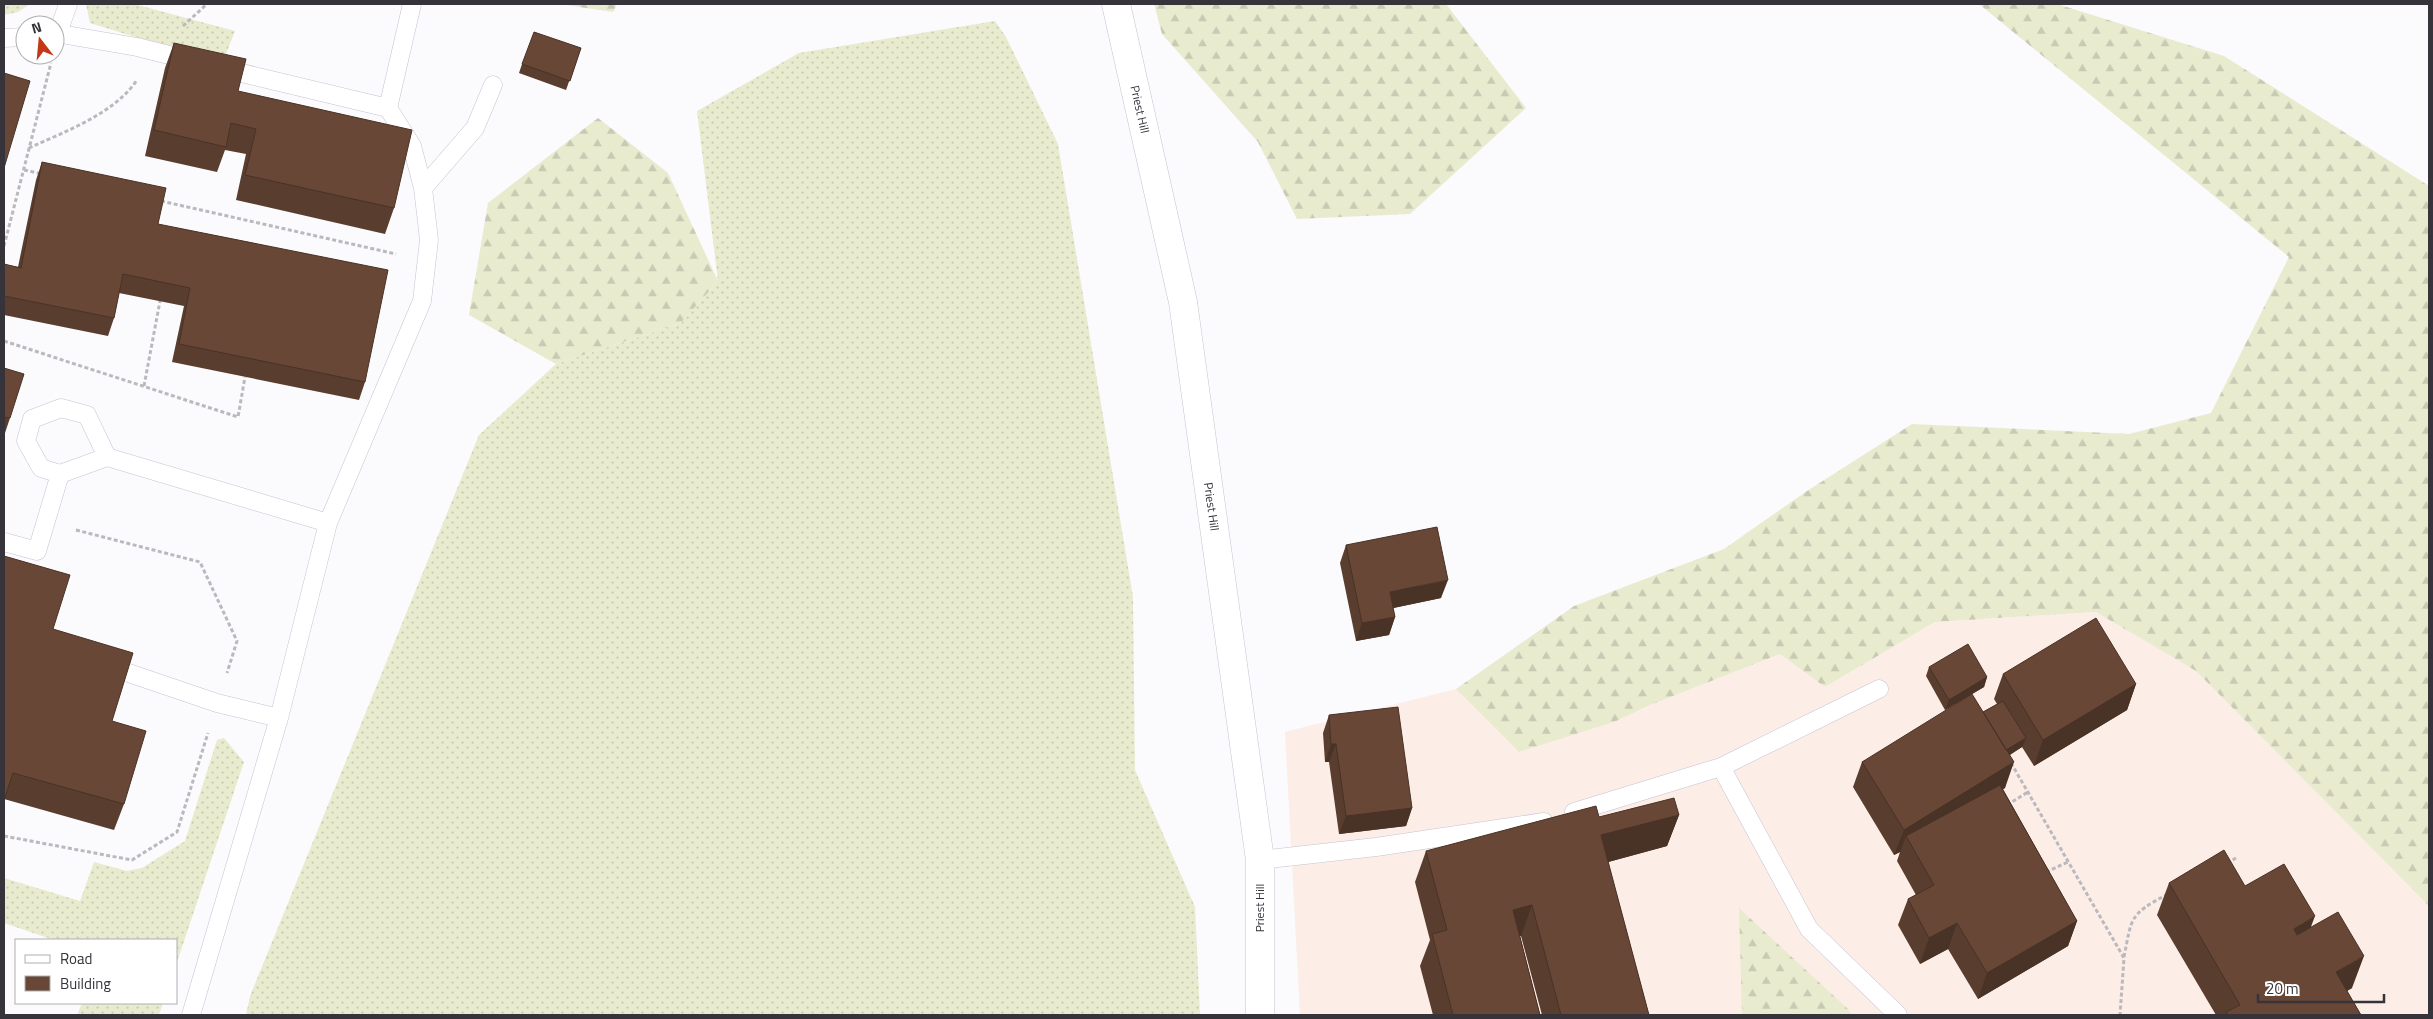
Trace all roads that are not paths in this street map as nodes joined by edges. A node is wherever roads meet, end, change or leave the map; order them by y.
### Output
1 (412, 4) edge
2 (1116, 4) edge
3 (65, 35) edge
4 (493, 85) dead end
5 (388, 108) junction
6 (424, 188) junction
7 (107, 456) junction
8 (60, 474) junction
9 (328, 523) junction
10 (4, 542) edge
11 (94, 661) edge
12 (1879, 689) dead end
13 (279, 718) junction
14 (1721, 767) junction
15 (1260, 860) junction
16 (191, 1015) edge
17 (1260, 1015) edge
18 (1898, 1015) edge

1 - 5 lane
2 - 15 main road, Priest Hill
3 - 5 lane
4 - 6 lane
5 - 6 lane
6 - 9 lane
7 - 8 lane
7 - 8 lane
7 - 9 lane
8 - 10 lane
9 - 13 lane
11 - 13 lane
12 - 14 lane
13 - 16 lane
14 - 15 lane
14 - 18 lane
15 - 17 main road, Priest Hill

